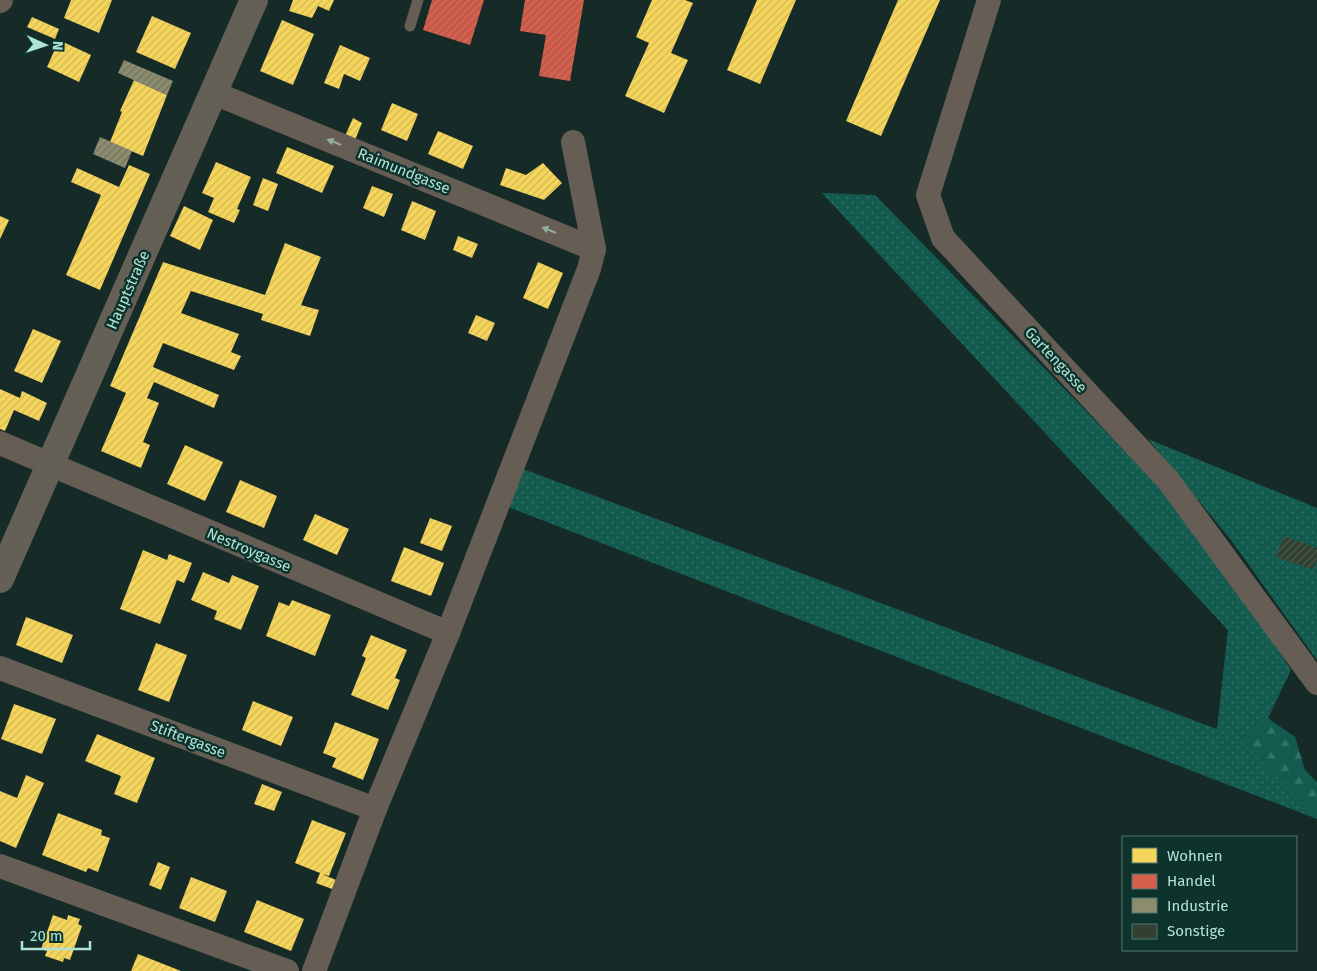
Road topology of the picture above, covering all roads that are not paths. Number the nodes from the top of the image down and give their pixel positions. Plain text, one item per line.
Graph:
1 (254, 0) edge
2 (418, 0) edge
3 (989, 0) edge
4 (410, 26) dead end
5 (214, 93) junction
6 (573, 142) dead end
7 (594, 249) junction
8 (0, 443) edge
9 (50, 466) junction
10 (0, 579) edge
11 (448, 634) junction
12 (0, 668) edge
13 (1317, 683) edge
14 (375, 809) junction
15 (0, 866) edge
16 (288, 971) edge
17 (314, 971) edge

1 - 5 street, Hauptstraße
2 - 4 lane
3 - 13 street, Gartengasse
7 -> 5 street, Raimundgasse
5 - 9 street, Hauptstraße
6 - 7 street
7 - 11 street
8 - 9 street, Nestroygasse
9 - 10 street, Hauptstraße
9 - 11 street, Nestroygasse
11 - 14 street
12 - 14 street, Stiftergasse
14 - 17 street
15 - 16 street

